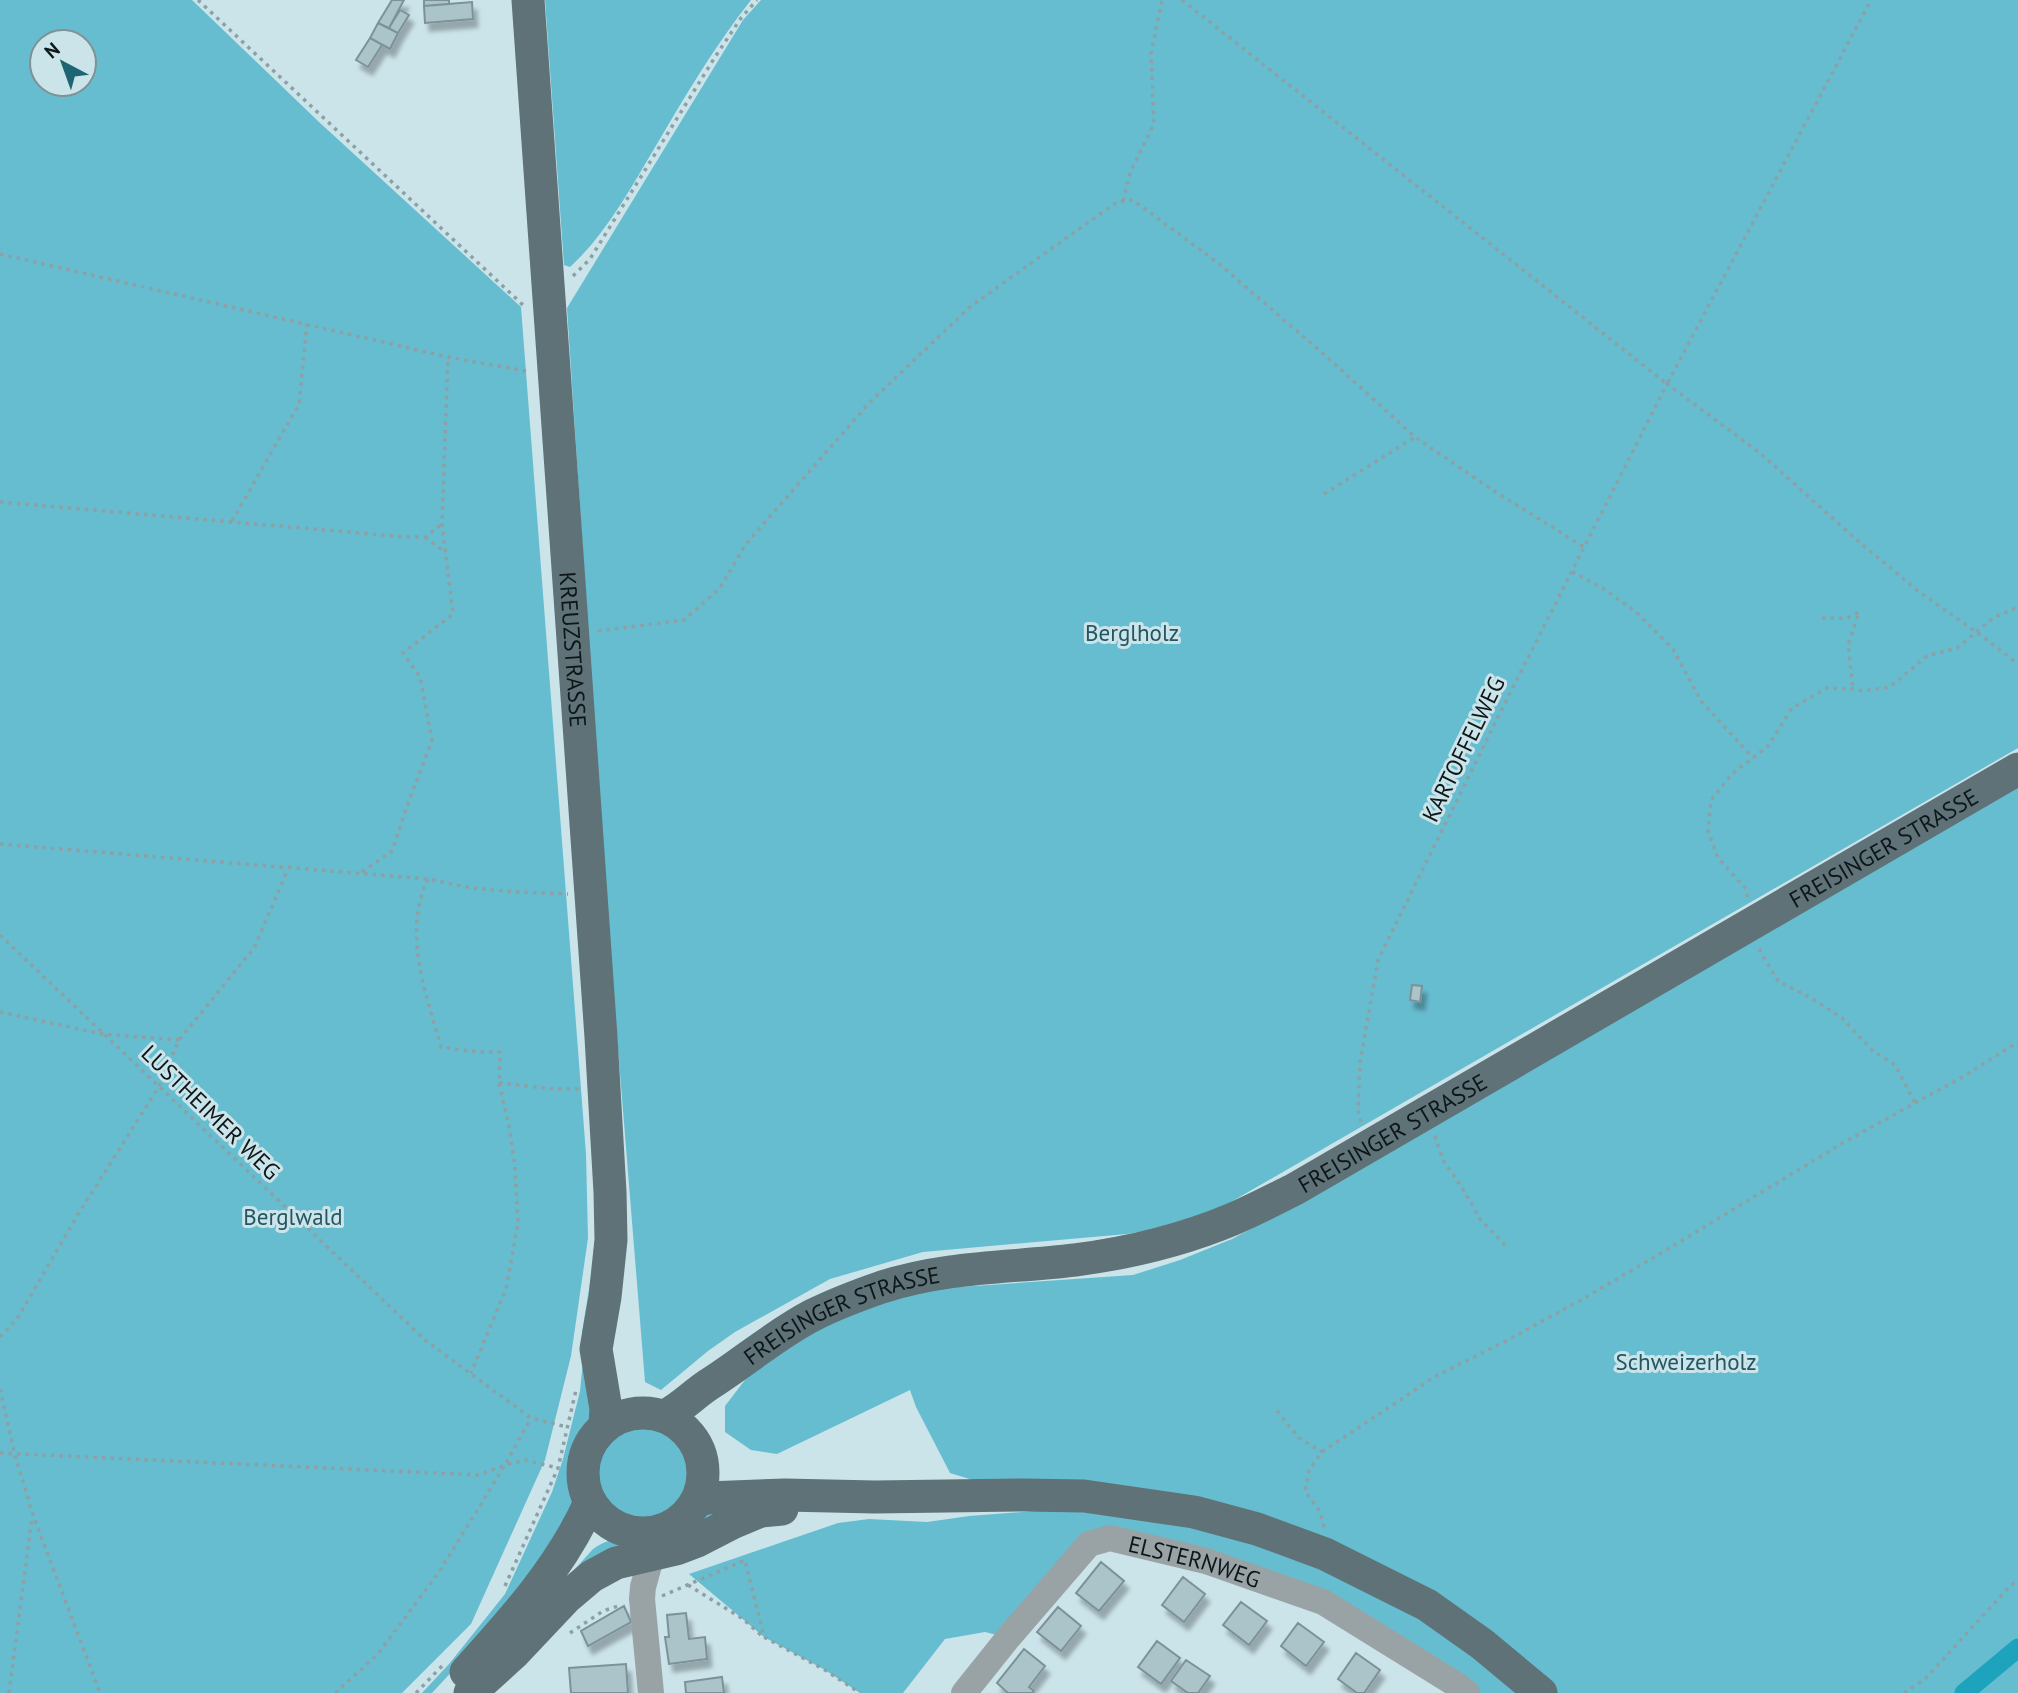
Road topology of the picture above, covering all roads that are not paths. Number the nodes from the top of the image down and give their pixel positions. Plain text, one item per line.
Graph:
1 (528, 0) edge
2 (2018, 769) edge
3 (605, 1297) junction
4 (605, 1425) junction
5 (673, 1429) junction
6 (785, 1495) junction
7 (875, 1497) junction
8 (697, 1501) junction
9 (590, 1502) junction
10 (616, 1527) junction
11 (647, 1577) junction
12 (513, 1600) junction
13 (446, 1678) edge
14 (470, 1693) edge
15 (651, 1693) edge
16 (964, 1693) edge
17 (1468, 1693) edge
18 (1541, 1693) edge

1 - 3 main road, KREUZSTRASSE
2 - 5 main road, FREISINGER STRASSE
3 - 4 main road, KREUZSTRASSE
3 - 5 main road, KREUZSTRASSE
4 - 5 main road
4 - 9 main road
5 - 6 main road
5 - 8 main road
6 - 7 main road
6 - 8 main road
7 - 11 main road
7 - 18 main road
8 - 10 main road
9 - 10 main road
9 - 12 main road
10 - 12 main road
11 - 14 main road
11 - 15 street
12 - 13 main road
16 - 17 street, ELSTERNWEG

